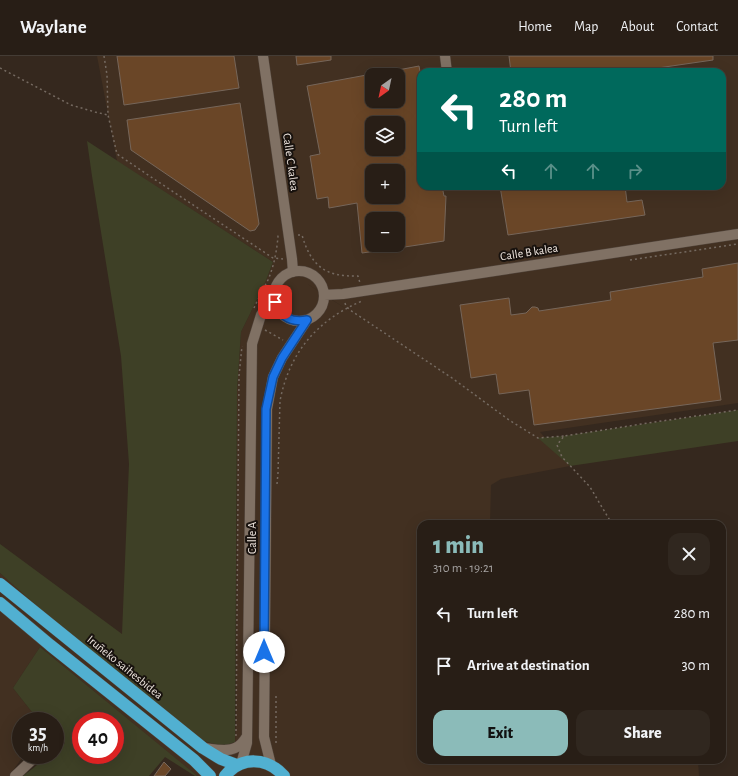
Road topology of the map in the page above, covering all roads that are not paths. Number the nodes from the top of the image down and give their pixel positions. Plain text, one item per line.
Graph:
1 (263, 56) edge
2 (445, 56) edge
3 (446, 68) edge
4 (738, 234) edge
5 (293, 272) junction
6 (324, 295) junction
7 (274, 296) junction
8 (307, 320) junction
9 (0, 584) edge
10 (0, 603) edge
11 (0, 607) edge
12 (26, 624) junction
13 (247, 736) junction
14 (203, 748) junction
15 (194, 760) junction
16 (28, 764) edge
17 (239, 765) junction
18 (271, 765) junction
19 (15, 776) edge
20 (202, 776) edge
21 (210, 776) edge
22 (225, 776) edge
23 (284, 776) edge

1 - 5 street, Calle C kalea
2 - 3 street
4 - 6 street, Calle B kalea
5 - 6 street
5 - 7 street
6 - 8 street
7 - 8 street
7 - 13 street, Calle A
8 - 18 street, Calle A
9 - 14 highway, Iruñeko saihesbidea
10 - 12 highway
11 - 12 street
12 - 15 highway
13 - 14 street
13 - 17 street, Calle A
14 - 17 highway, Iruñeko saihesbidea
15 - 20 highway
15 - 21 highway
16 - 19 street
17 - 18 highway
17 - 22 highway
18 - 23 highway

